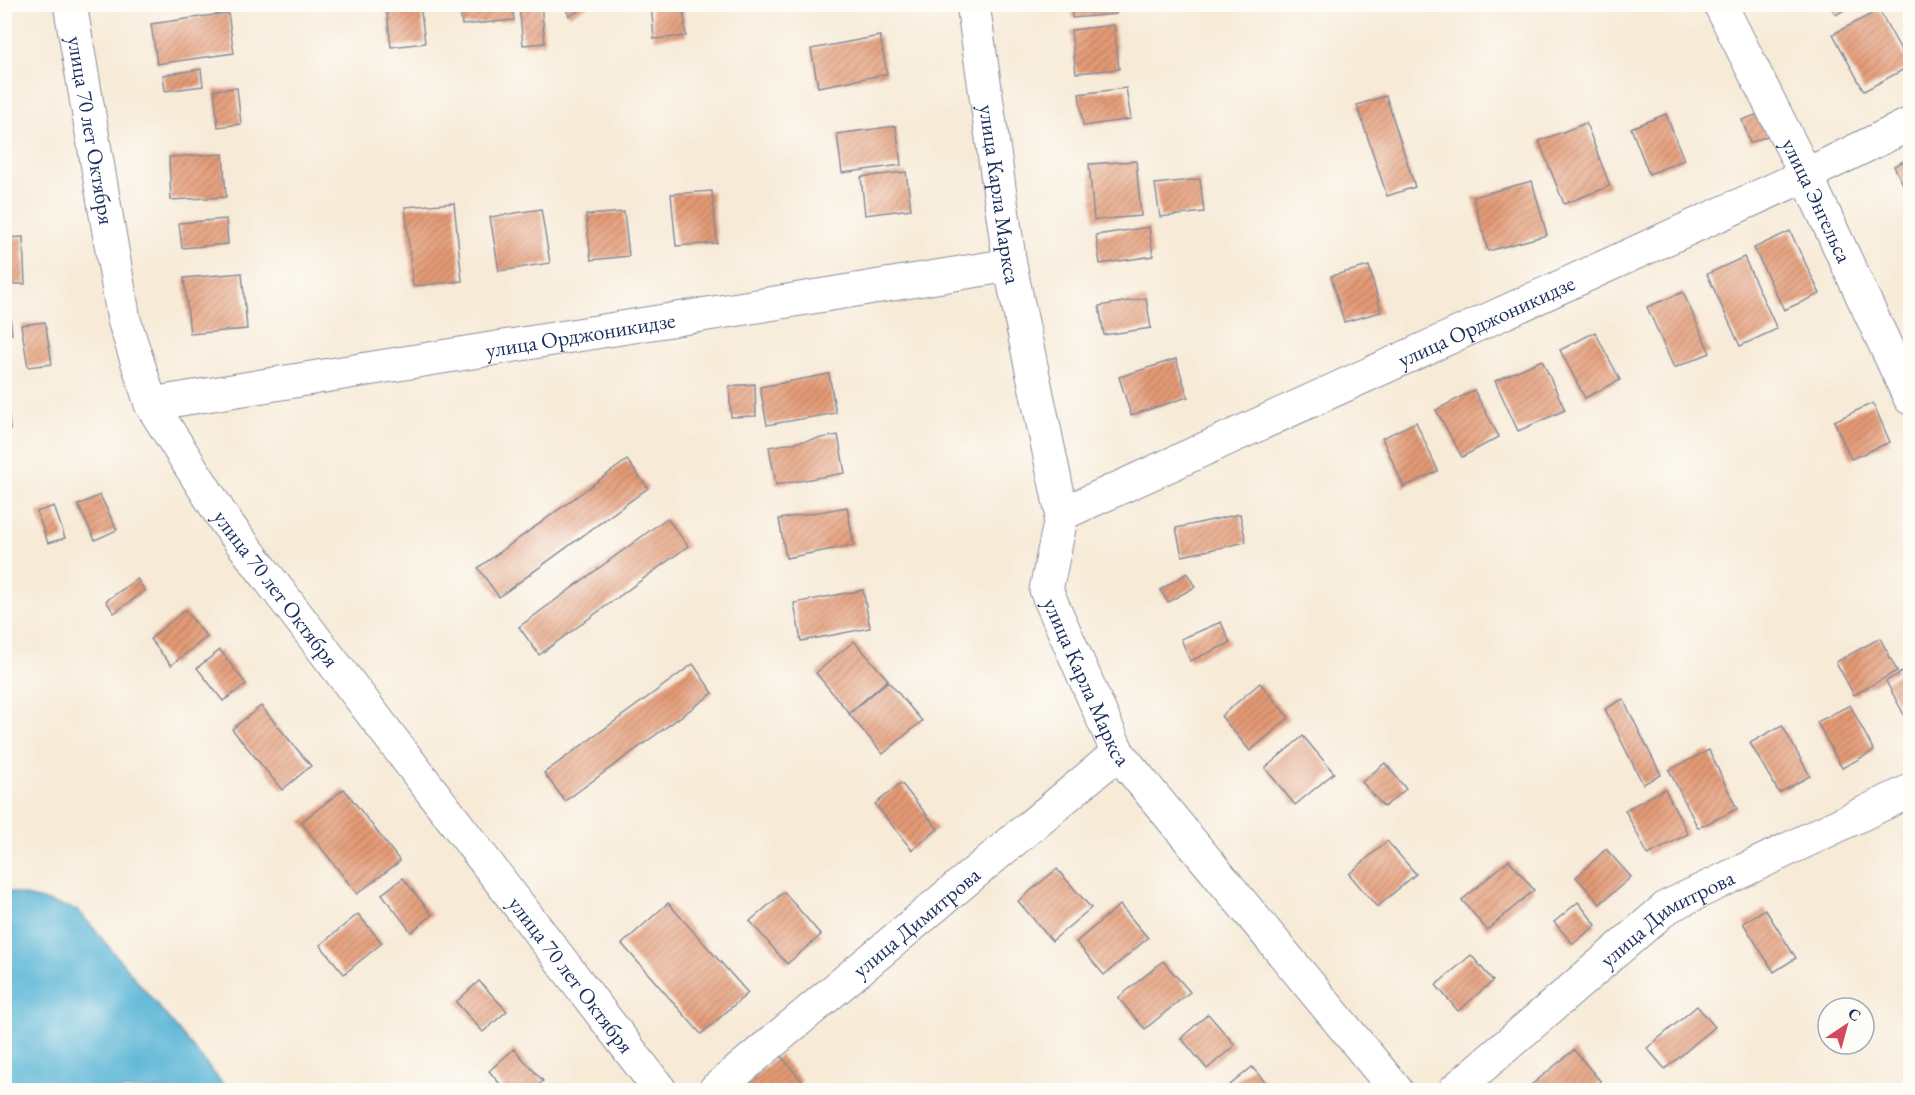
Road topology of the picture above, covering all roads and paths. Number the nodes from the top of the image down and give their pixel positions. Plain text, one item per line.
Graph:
1 (70, 4) edge
2 (973, 4) edge
3 (1720, 4) edge
4 (1911, 124) edge
5 (1806, 175) junction
6 (1010, 265) junction
7 (1911, 398) edge
8 (151, 404) junction
9 (1062, 514) junction
10 (1118, 753) junction
11 (1911, 792) edge
12 (660, 1090) edge
13 (715, 1090) edge
14 (1396, 1090) edge
15 (1455, 1090) edge

1 - 8 street, улица 70 лет Октября
2 - 6 street, улица Карла Маркса
3 - 5 street, улица Энгельса
4 - 5 street, улица Орджоникидзе
5 - 7 street, улица Энгельса
5 - 9 street, улица Орджоникидзе
6 - 8 street, улица Орджоникидзе
6 - 9 street, улица Карла Маркса
8 - 12 street, улица 70 лет Октября
9 - 10 street, улица Карла Маркса
10 - 13 street, улица Димитрова
10 - 14 street, улица Карла Маркса
11 - 15 street, улица Димитрова

